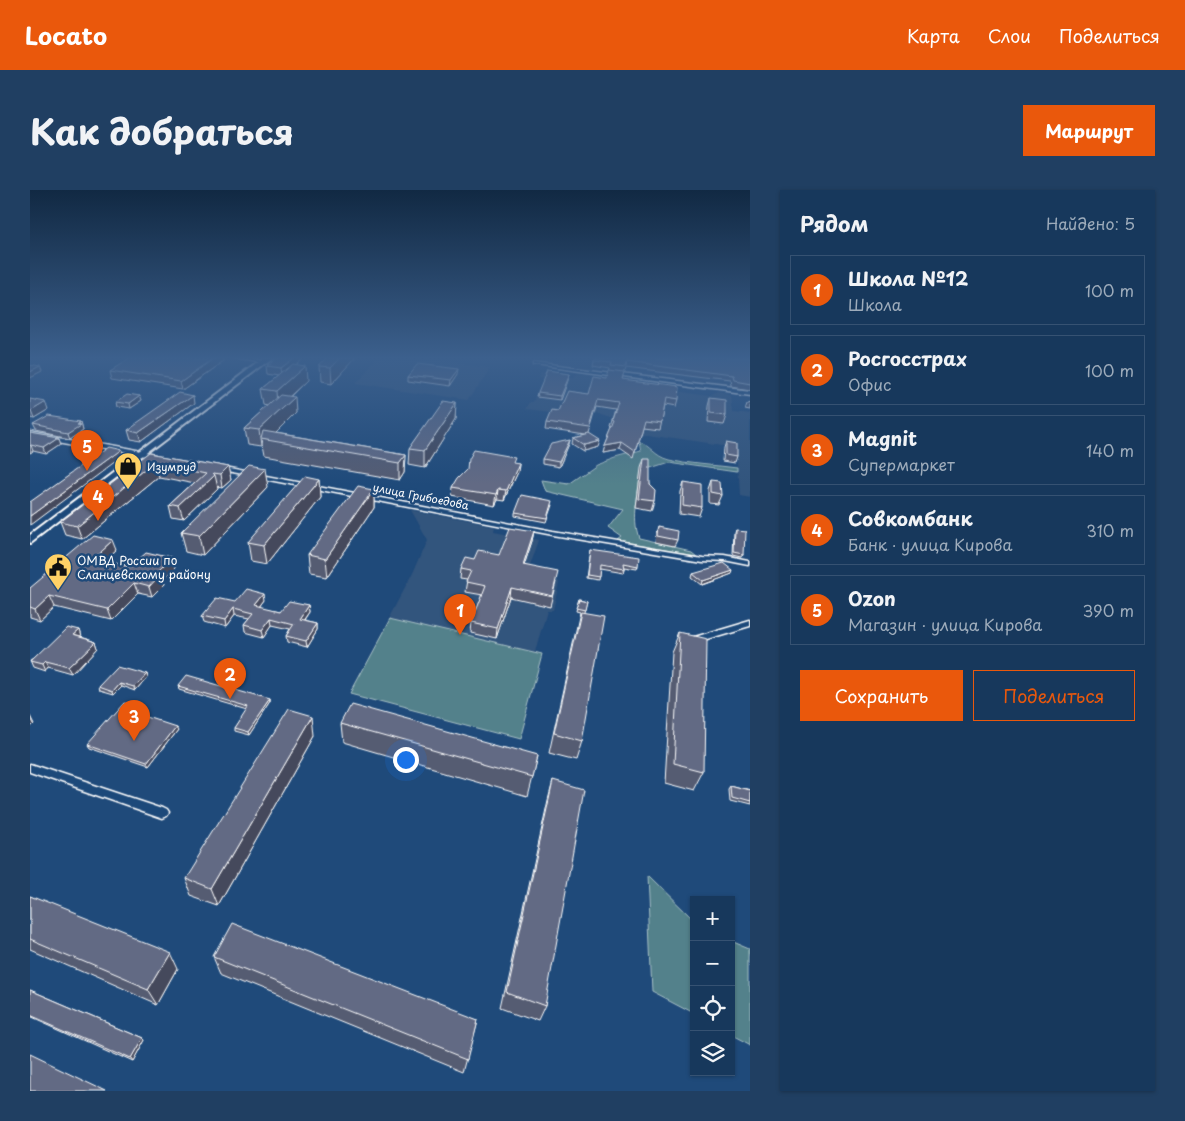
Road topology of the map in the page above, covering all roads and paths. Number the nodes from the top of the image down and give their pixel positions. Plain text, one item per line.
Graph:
1 (213, 400) edge
2 (30, 434) edge
3 (142, 454) junction
4 (165, 459) edge
5 (213, 468) edge
6 (30, 540) edge
7 (750, 564) edge
8 (750, 624) edge
9 (687, 642) edge
10 (30, 768) edge
11 (162, 813) dead end

1 - 3 street
2 - 3 street
3 - 4 street
3 - 6 street
5 - 7 street, улица Грибоедова
8 - 9 street
10 - 11 street

